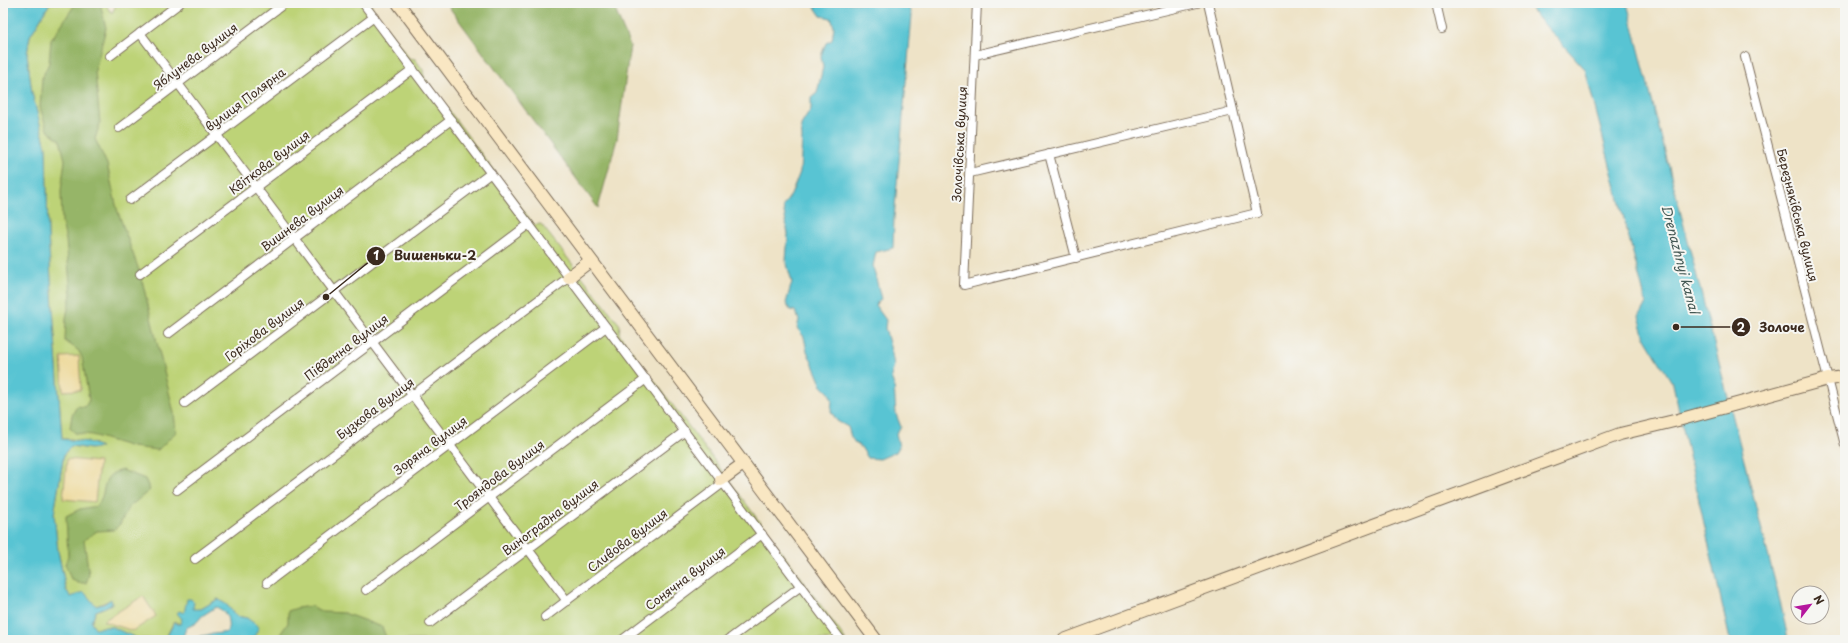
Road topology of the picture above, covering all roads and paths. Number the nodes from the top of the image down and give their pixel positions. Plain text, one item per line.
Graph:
1 (180, 3) edge
2 (285, 3) edge
3 (363, 3) edge
4 (398, 3) edge
5 (977, 3) edge
6 (1197, 3) edge
7 (1208, 3) edge
8 (1436, 3) edge
9 (374, 17) junction
10 (1442, 29) dead end
11 (140, 32) junction
12 (975, 55) junction
13 (110, 56) dead end
14 (1745, 57) dead end
15 (413, 69) junction
16 (178, 83) junction
17 (1233, 111) junction
18 (451, 120) junction
19 (119, 128) dead end
20 (217, 135) junction
21 (1049, 154) junction
22 (491, 173) junction
23 (970, 173) junction
24 (256, 187) junction
25 (130, 200) dead end
26 (529, 224) junction
27 (295, 238) junction
28 (1076, 258) junction
29 (590, 261) junction
30 (140, 274) dead end
31 (569, 277) junction
32 (334, 291) junction
33 (606, 327) junction
34 (168, 334) dead end
35 (373, 342) junction
36 (1845, 377) edge
37 (646, 379) junction
38 (1828, 379) junction
39 (412, 395) junction
40 (185, 403) dead end
41 (684, 431) junction
42 (450, 445) junction
43 (1845, 445) edge
44 (743, 464) junction
45 (722, 481) junction
46 (177, 490) dead end
47 (489, 497) junction
48 (762, 534) junction
49 (528, 549) junction
50 (195, 559) dead end
51 (267, 583) dead end
52 (801, 586) junction
53 (366, 590) dead end
54 (566, 601) junction
55 (545, 617) dead end
56 (430, 623) dead end
57 (839, 639) edge
58 (622, 640) edge
59 (728, 640) edge
60 (876, 640) edge
61 (1064, 640) edge

1 - 11 street
2 - 16 street, Яблунева вулиця
3 - 9 street
4 - 29 street
5 - 12 street, Золочівська вулиця
6 - 12 street
7 - 17 street
8 - 10 street
9 - 15 street
9 - 20 street, вулиця Полярна
11 - 13 street
11 - 16 street
12 - 23 street, Золочівська вулиця
14 - 38 street, Березняківська вулиця
15 - 18 street
15 - 24 street, Квіткова вулиця
16 - 19 street, Яблунева вулиця
16 - 20 street
17 - 21 street
17 - 28 street
18 - 22 street
18 - 27 street, Вишнева вулиця
20 - 24 street
20 - 25 street, вулиця Полярна
21 - 23 street
21 - 28 street
22 - 26 street
22 - 32 street, Горіхова вулиця
23 - 28 street, Золочівська вулиця
24 - 27 street
24 - 30 street, Квіткова вулиця
26 - 31 street
26 - 35 street, Південна вулиця
27 - 32 street
27 - 34 street, Вишнева вулиця
29 - 31 street
29 - 44 street
31 - 33 street
31 - 39 street, Бузкова вулиця
32 - 35 street
32 - 40 street, Горіхова вулиця
33 - 37 street
33 - 42 street, Зоряна вулиця
35 - 39 street
35 - 46 street, Південна вулиця
36 - 38 street
37 - 41 street
37 - 47 street, Трояндова вулиця
38 - 43 street, Березняківська вулиця
38 - 61 street
39 - 42 street
39 - 50 street, Бузкова вулиця
41 - 45 street
41 - 49 street, Виноградна вулиця
42 - 47 street
42 - 51 street, Зоряна вулиця
44 - 45 street
44 - 60 street
45 - 48 street
45 - 54 street, Сливова вулиця
47 - 49 street
47 - 53 street, Трояндова вулиця
48 - 52 street
48 - 58 street, Сонячна вулиця
49 - 54 street
49 - 56 street, Виноградна вулиця
52 - 57 street
52 - 59 street
54 - 55 street, Сливова вулиця

